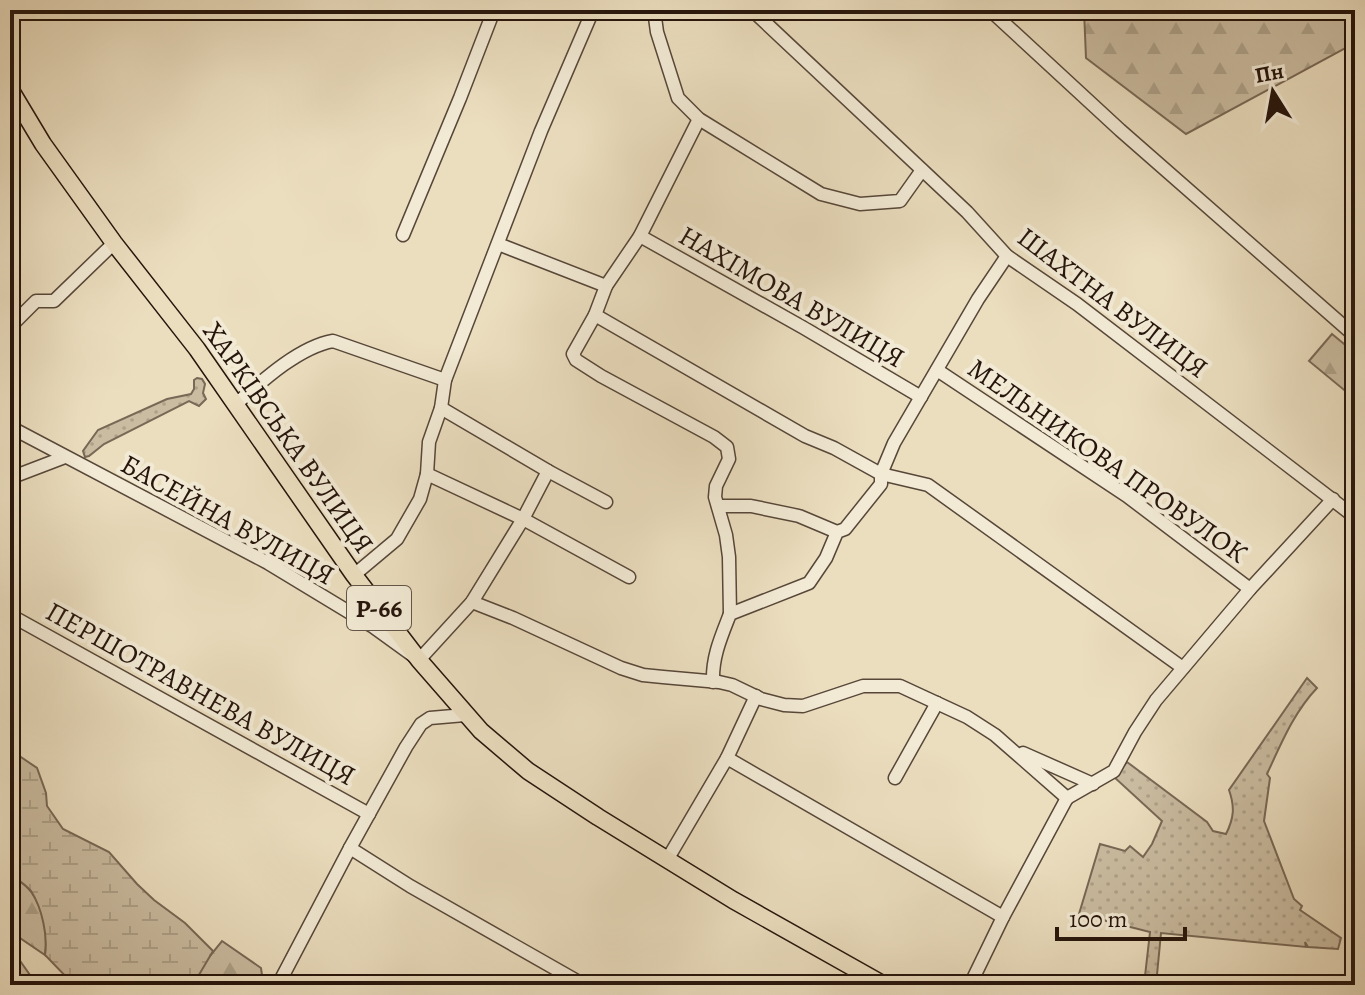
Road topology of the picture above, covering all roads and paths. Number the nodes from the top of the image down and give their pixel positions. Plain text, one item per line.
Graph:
1 (494, 10) edge
2 (593, 10) edge
3 (654, 10) edge
4 (752, 10) edge
5 (990, 10) edge
6 (10, 89) edge
7 (699, 119) junction
8 (922, 170) junction
9 (403, 235) dead end
10 (640, 236) junction
11 (114, 243) junction
12 (498, 244) junction
13 (1007, 256) junction
14 (606, 286) junction
15 (595, 315) junction
16 (10, 327) edge
17 (1355, 336) edge
18 (937, 370) junction
19 (445, 380) junction
20 (921, 397) junction
21 (236, 404) junction
22 (441, 408) junction
23 (10, 427) edge
24 (65, 457) junction
25 (548, 471) junction
26 (427, 474) junction
27 (881, 474) junction
28 (10, 478) edge
29 (1333, 499) junction
30 (606, 502) dead end
31 (718, 506) junction
32 (1355, 517) edge
33 (523, 519) junction
34 (841, 531) junction
35 (354, 575) junction
36 (629, 577) dead end
37 (1250, 589) junction
38 (472, 602) junction
39 (730, 614) junction
40 (10, 615) edge
41 (419, 660) junction
42 (1183, 668) junction
43 (713, 682) junction
44 (756, 696) junction
45 (937, 703) junction
46 (465, 715) junction
47 (1012, 749) junction
48 (727, 758) junction
49 (895, 778) dead end
50 (1093, 784) junction
51 (1067, 798) junction
52 (369, 814) junction
53 (350, 848) junction
54 (667, 860) junction
55 (1003, 917) junction
56 (278, 985) edge
57 (584, 985) edge
58 (884, 985) edge
59 (970, 985) edge

1 - 9 street
2 - 12 street
3 - 7 street
4 - 8 street, ШАХТНА ВУЛИЦЯ
5 - 17 street
6 - 11 main road, ХАРКІВСЬКА ВУЛИЦЯ / Р-66
7 - 8 street
7 - 10 street, НАХІМОВА ВУЛИЦЯ
8 - 13 street, ШАХТНА ВУЛИЦЯ
10 - 14 street, НАХІМОВА ВУЛИЦЯ
10 - 20 street, НАХІМОВА ВУЛИЦЯ
11 - 16 street
11 - 21 main road, ХАРКІВСЬКА ВУЛИЦЯ / Р-66
12 - 14 street
12 - 19 street
13 - 18 street
13 - 29 street, ШАХТНА ВУЛИЦЯ
14 - 15 street, НАХІМОВА ВУЛИЦЯ
15 - 27 street
15 - 31 street, НАХІМОВА ВУЛИЦЯ
18 - 20 street
18 - 37 street, МЕЛЬНИКОВА ПРОВУЛОК
19 - 21 street
19 - 22 street
20 - 27 street
21 - 35 main road, ХАРКІВСЬКА ВУЛИЦЯ / Р-66
22 - 25 street
22 - 26 street
23 - 24 street, БАСЕЙНА ВУЛИЦЯ
24 - 28 street
24 - 41 street, БАСЕЙНА ВУЛИЦЯ
25 - 30 street
25 - 33 street
26 - 33 street
26 - 35 street
27 - 34 street
27 - 42 street
29 - 32 street, ШАХТНА ВУЛИЦЯ
29 - 37 street
31 - 34 street
31 - 39 street
33 - 36 street
33 - 38 street
34 - 39 street
35 - 41 main road, ХАРКІВСЬКА ВУЛИЦЯ / Р-66
37 - 42 street
38 - 41 street
38 - 43 street
39 - 43 street
40 - 52 street, ПЕРШОТРАВНЕВА ВУЛИЦЯ
41 - 46 main road, ХАРКІВСЬКА ВУЛИЦЯ / Р-66
42 - 50 street
43 - 44 street
44 - 45 street
44 - 48 street
45 - 47 street
45 - 49 street
46 - 52 street
46 - 54 main road, ХАРКІВСЬКА ВУЛИЦЯ / Р-66
47 - 50 street
47 - 51 street
48 - 54 street
48 - 55 street
50 - 51 street
51 - 55 street
52 - 53 street
53 - 56 street
53 - 57 street
54 - 58 main road, ХАРКІВСЬКА ВУЛИЦЯ / Р-66
55 - 59 street

